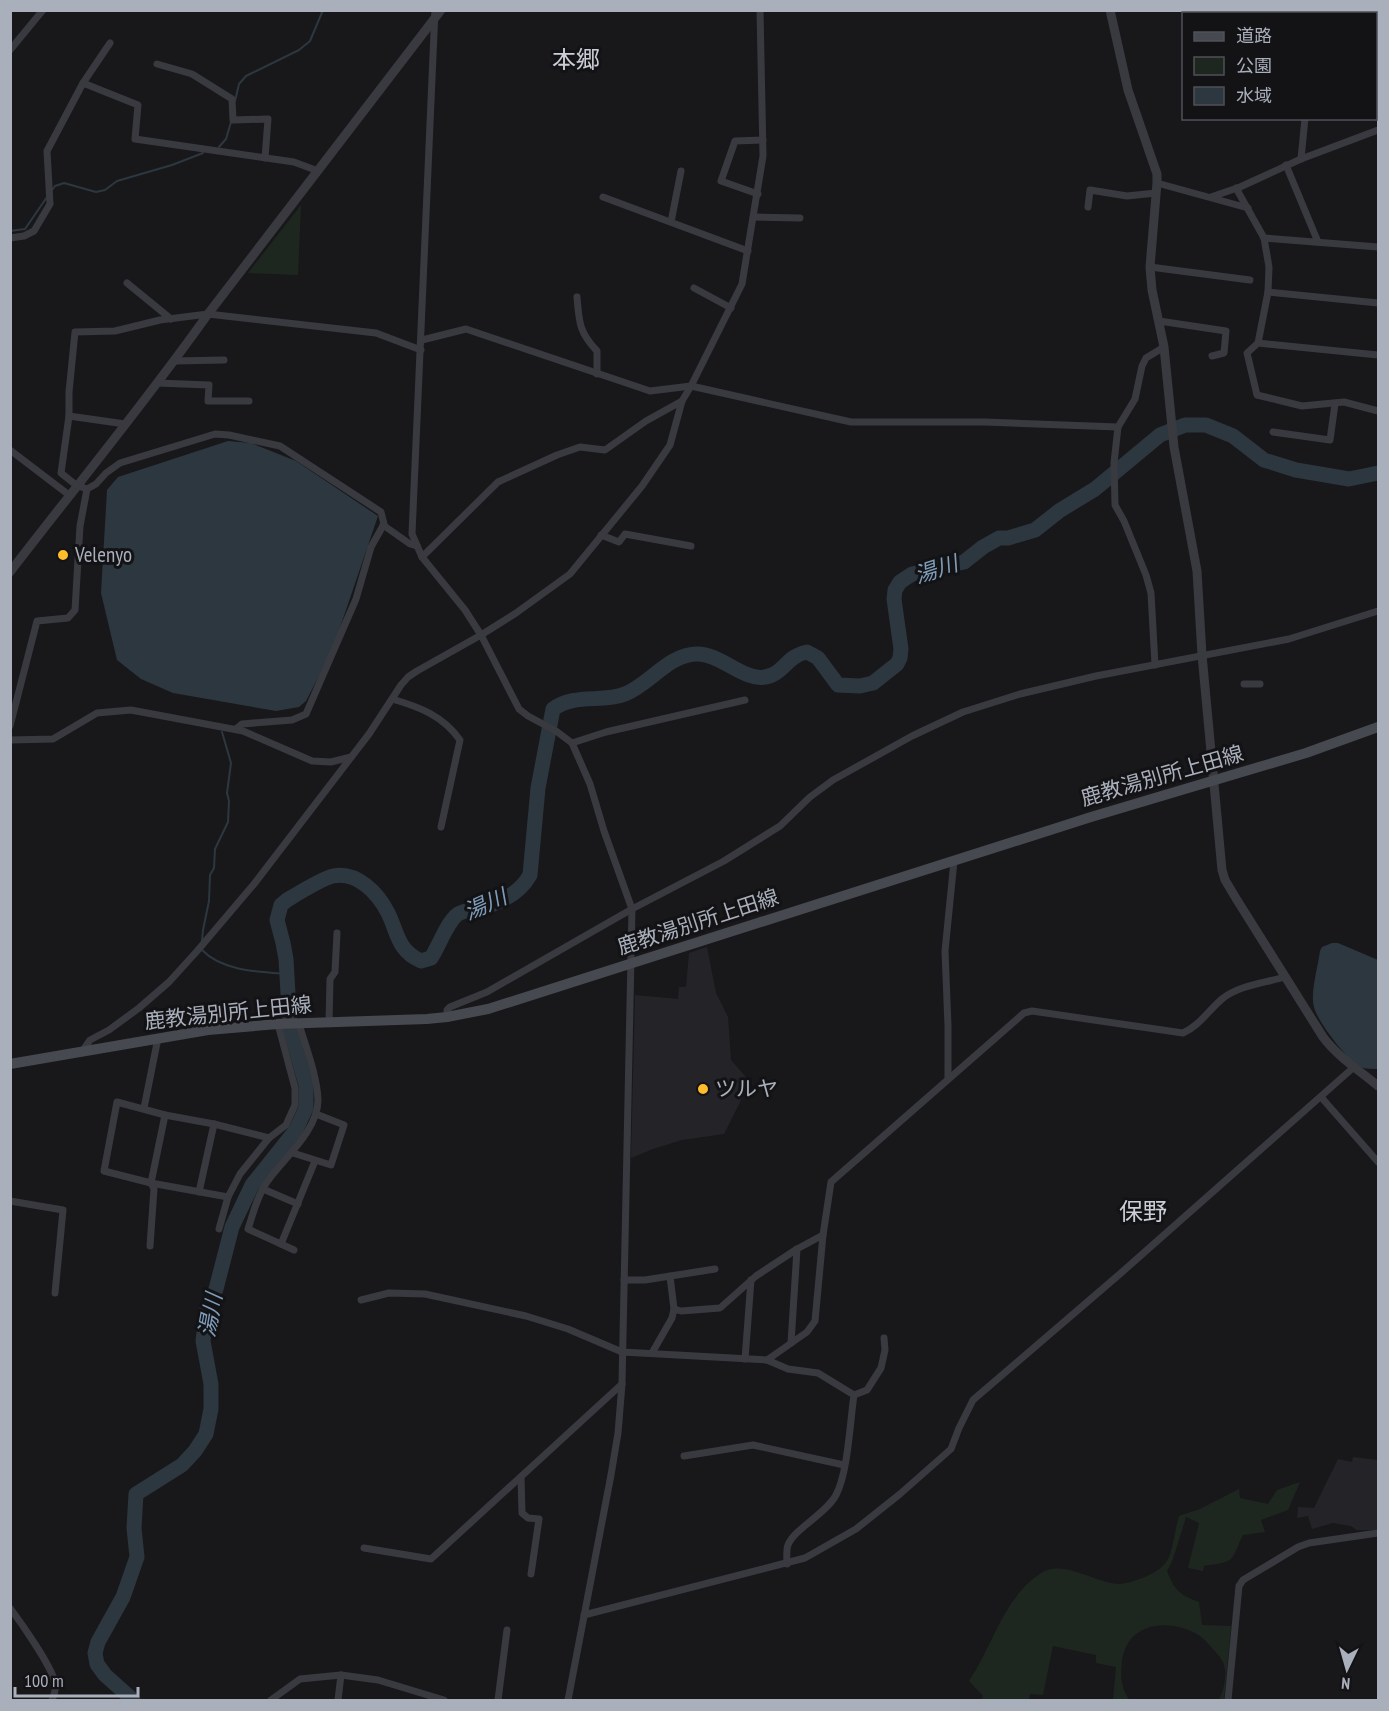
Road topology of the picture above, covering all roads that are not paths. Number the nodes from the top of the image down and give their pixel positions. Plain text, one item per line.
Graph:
1 (43, 10) edge
2 (441, 10) edge
3 (760, 10) edge
4 (1110, 10) edge
5 (435, 15) edge
6 (110, 43) dead end
7 (10, 50) edge
8 (157, 64) dead end
9 (83, 82) junction
10 (1305, 120) edge
11 (1378, 130) edge
12 (764, 140) junction
13 (265, 158) junction
14 (1301, 159) junction
15 (1286, 165) junction
16 (318, 171) junction
17 (681, 171) dead end
18 (1157, 188) junction
19 (1236, 188) junction
20 (758, 194) junction
21 (603, 197) dead end
22 (1211, 197) junction
23 (1088, 207) dead end
24 (1248, 208) junction
25 (754, 217) junction
26 (800, 218) dead end
27 (671, 222) junction
28 (10, 238) edge
29 (1264, 238) junction
30 (1318, 242) junction
31 (1378, 247) edge
32 (748, 251) junction
33 (1150, 267) junction
34 (1250, 280) dead end
35 (127, 283) dead end
36 (694, 288) dead end
37 (1268, 292) junction
38 (577, 297) dead end
39 (1378, 303) edge
40 (731, 308) junction
41 (208, 314) junction
42 (171, 319) junction
43 (1159, 321) junction
44 (422, 340) junction
45 (1258, 343) junction
46 (1164, 347) junction
47 (421, 350) junction
48 (1378, 355) edge
49 (1212, 356) dead end
50 (224, 360) dead end
51 (175, 361) junction
52 (597, 374) junction
53 (157, 383) junction
54 (691, 386) junction
55 (249, 401) dead end
56 (682, 401) junction
57 (1335, 404) junction
58 (1378, 411) edge
59 (69, 416) junction
60 (125, 423) junction
61 (1118, 427) junction
62 (1273, 432) dead end
63 (10, 450) edge
64 (76, 485) junction
65 (87, 489) junction
66 (69, 495) junction
67 (383, 525) junction
68 (601, 535) junction
69 (417, 546) junction
70 (691, 546) dead end
71 (422, 557) junction
72 (10, 572) edge
73 (1378, 611) edge
74 (481, 635) junction
75 (1202, 655) junction
76 (1155, 666) junction
77 (1244, 684) dead end
78 (1260, 684) dead end
79 (392, 699) junction
80 (745, 700) dead end
81 (10, 726) edge
82 (1378, 727) edge
83 (236, 729) junction
84 (10, 740) edge
85 (572, 743) junction
86 (351, 756) junction
87 (1213, 780) junction
88 (441, 827) dead end
89 (954, 861) junction
90 (632, 909) junction
91 (337, 933) dead end
92 (630, 964) junction
93 (1285, 977) junction
94 (447, 1017) junction
95 (329, 1023) junction
96 (280, 1024) junction
97 (297, 1024) junction
98 (158, 1038) junction
99 (82, 1052) junction
100 (10, 1064) edge
101 (1354, 1067) junction
102 (948, 1079) junction
103 (1378, 1085) edge
104 (1321, 1097) junction
105 (144, 1108) junction
106 (165, 1114) junction
107 (316, 1114) junction
108 (214, 1124) junction
109 (269, 1138) junction
110 (293, 1153) junction
111 (315, 1161) junction
112 (1378, 1162) edge
113 (151, 1182) junction
114 (263, 1189) junction
115 (199, 1192) junction
116 (228, 1197) junction
117 (10, 1202) edge
118 (298, 1204) junction
119 (219, 1229) dead end
120 (823, 1235) junction
121 (281, 1244) junction
122 (150, 1246) dead end
123 (797, 1249) junction
124 (294, 1250) dead end
125 (715, 1269) dead end
126 (670, 1276) junction
127 (624, 1280) junction
128 (751, 1280) junction
129 (55, 1293) dead end
130 (362, 1300) dead end
131 (674, 1310) junction
132 (884, 1338) dead end
133 (791, 1343) junction
134 (622, 1352) junction
135 (652, 1353) junction
136 (745, 1359) junction
137 (767, 1360) junction
138 (622, 1384) junction
139 (854, 1395) junction
140 (684, 1456) dead end
141 (844, 1465) junction
142 (521, 1477) junction
143 (1378, 1533) edge
144 (364, 1548) dead end
145 (787, 1564) junction
146 (531, 1574) dead end
147 (10, 1608) edge
148 (584, 1615) junction
149 (507, 1630) dead end
150 (341, 1675) junction
151 (52, 1701) edge
152 (271, 1701) edge
153 (338, 1701) edge
154 (444, 1701) edge
155 (498, 1701) edge
156 (568, 1701) edge
157 (1228, 1701) edge

1 - 7 street
2 - 5 street
3 - 12 street
4 - 18 street
5 - 16 street
5 - 44 street
6 - 9 street
8 - 13 street
9 - 13 street
9 - 28 street
10 - 14 street
11 - 14 street
12 - 20 street
12 - 20 street
13 - 16 street
14 - 15 street
15 - 19 street
15 - 30 street
16 - 41 street
17 - 27 street
18 - 22 street
18 - 23 street
18 - 33 street
19 - 22 street
19 - 24 street
20 - 25 street
21 - 27 street
22 - 24 street
24 - 29 street
25 - 26 street
25 - 32 street
27 - 32 street
29 - 30 street
29 - 37 street
30 - 31 street
32 - 40 street
33 - 34 street
33 - 43 street
35 - 42 street
36 - 40 street
37 - 39 street
37 - 45 street
38 - 52 street
40 - 54 street
41 - 42 street
41 - 47 street
41 - 51 street
42 - 59 street
43 - 46 street
43 - 49 street
44 - 47 street
44 - 52 street
45 - 48 street
45 - 57 street
46 - 61 street
46 - 75 street
47 - 69 street
50 - 51 street
51 - 53 street
52 - 54 street
53 - 55 street
53 - 60 street
54 - 56 street
54 - 61 street
56 - 68 street
56 - 71 street
57 - 58 street
57 - 62 street
59 - 60 street
59 - 64 street
60 - 64 street
61 - 76 street
63 - 66 street
64 - 65 street
64 - 66 street
65 - 67 street
65 - 81 street
66 - 72 street
67 - 69 street
67 - 83 street
68 - 70 street
68 - 74 street
69 - 71 street
71 - 74 street
73 - 75 street
74 - 79 street
74 - 85 street
75 - 76 street
75 - 87 street
76 - 90 street
77 - 78 street
79 - 86 street
79 - 88 street
80 - 85 street
82 - 87 main road, 鹿教湯別所上田線
83 - 84 street
83 - 86 street
85 - 90 street
86 - 99 street
87 - 89 main road, 鹿教湯別所上田線
87 - 93 street
89 - 92 main road, 鹿教湯別所上田線
89 - 102 street
90 - 92 street
90 - 94 street
91 - 95 street
92 - 94 main road, 鹿教湯別所上田線
92 - 127 street
93 - 101 street
93 - 102 street
94 - 95 main road, 鹿教湯別所上田線
95 - 97 main road, 鹿教湯別所上田線
96 - 97 main road, 鹿教湯別所上田線
96 - 98 main road, 鹿教湯別所上田線
96 - 109 street
97 - 107 street
98 - 99 main road, 鹿教湯別所上田線
98 - 105 street
99 - 100 main road, 鹿教湯別所上田線
101 - 103 street
101 - 104 street
102 - 120 street
104 - 112 street
104 - 145 street
105 - 106 street
105 - 113 street
106 - 108 street
106 - 113 street
107 - 110 street
107 - 111 street
108 - 109 street
108 - 115 street
109 - 116 street
110 - 111 street
110 - 114 street
111 - 118 street
113 - 115 street
113 - 122 street
114 - 118 street
114 - 121 street
115 - 116 street
116 - 119 street
117 - 129 street
118 - 121 street
120 - 123 street
120 - 133 street
121 - 124 street
123 - 128 street
123 - 133 street
125 - 126 street
126 - 127 street
126 - 131 street
127 - 134 street
128 - 131 street
128 - 136 street
130 - 134 street
131 - 135 street
132 - 139 street
133 - 137 street
134 - 135 street
134 - 138 street
135 - 136 street
136 - 137 street
137 - 139 street
138 - 142 street
138 - 148 street
139 - 141 street
140 - 141 street
141 - 145 street
142 - 144 street
142 - 146 street
143 - 157 street
145 - 148 street
147 - 151 street
148 - 156 street
149 - 155 street
150 - 152 street
150 - 153 street
150 - 154 street

